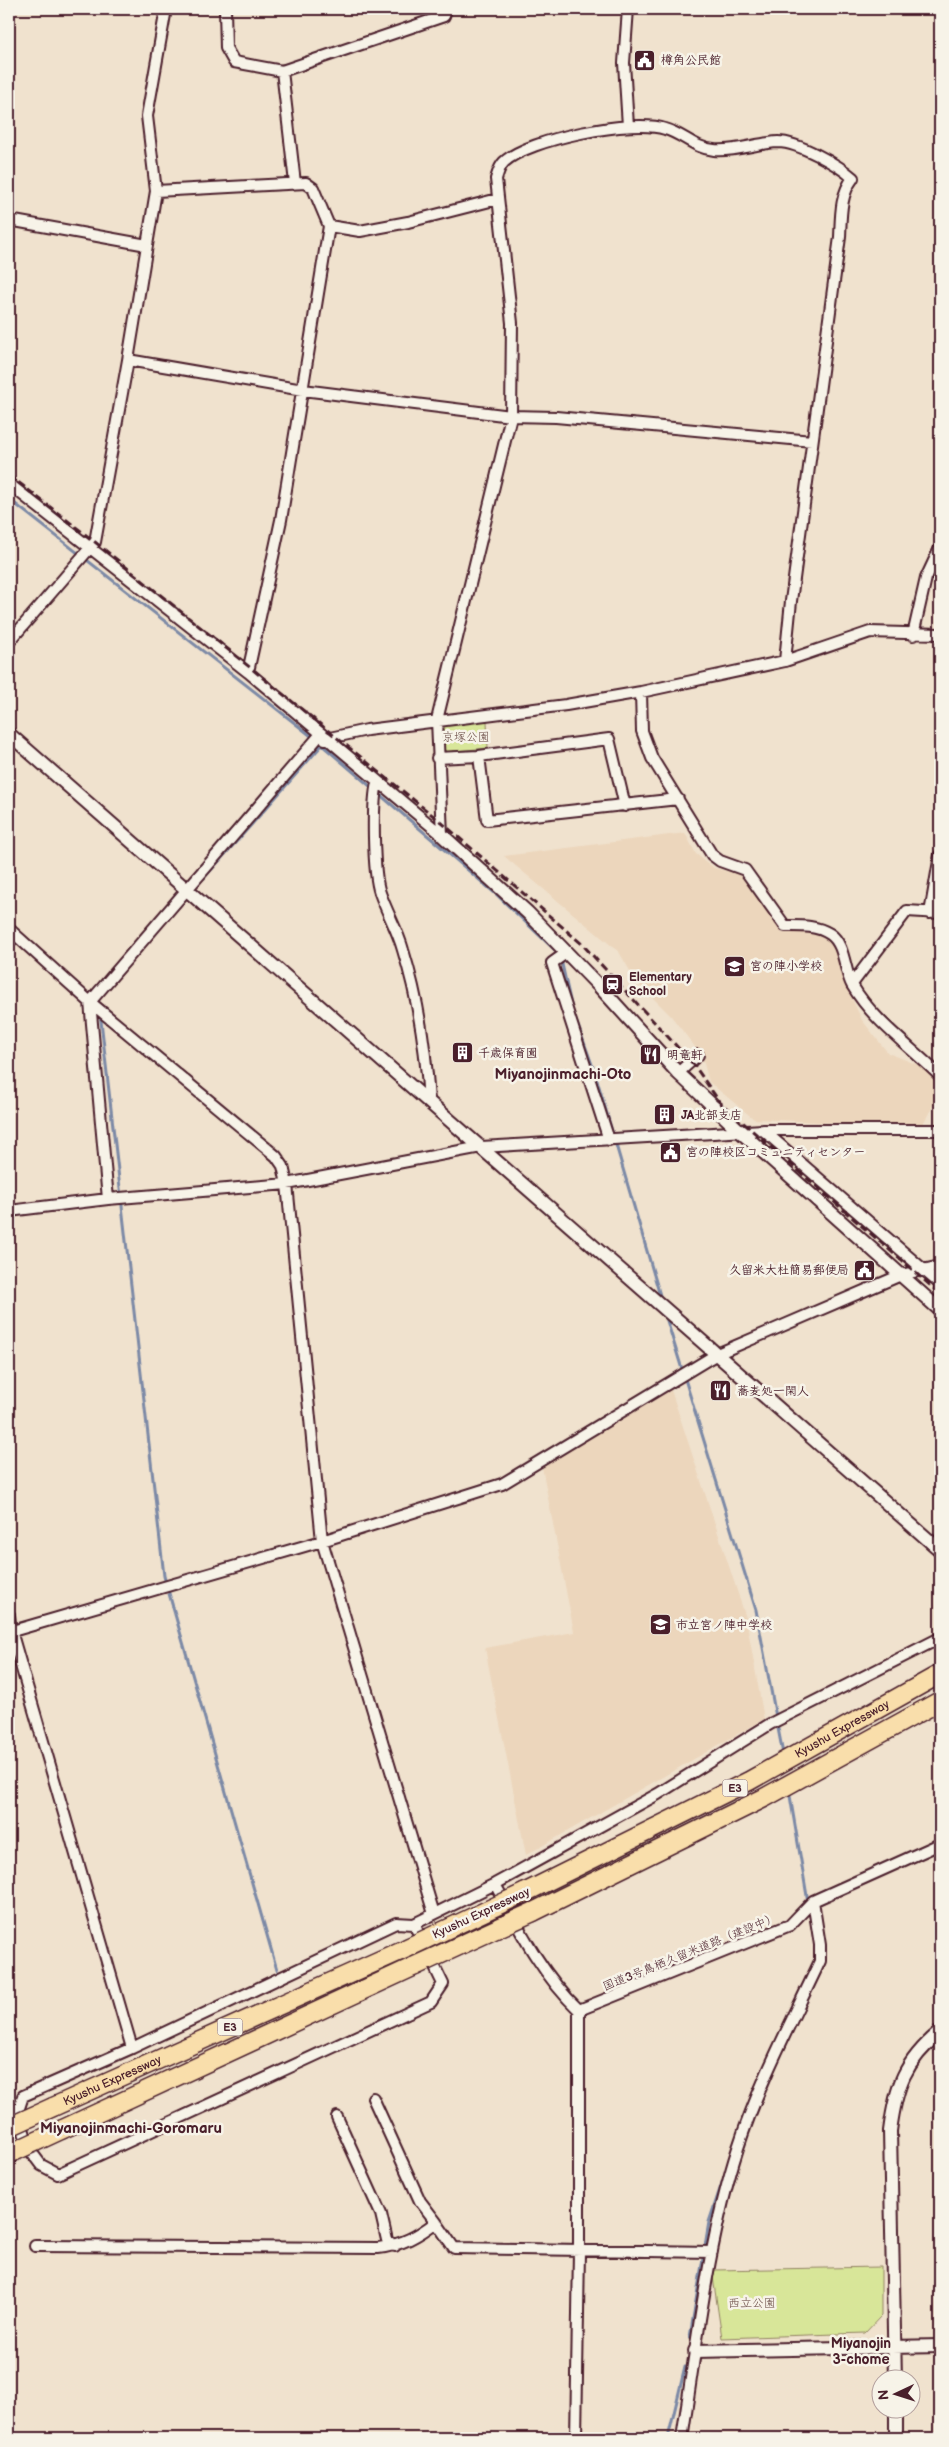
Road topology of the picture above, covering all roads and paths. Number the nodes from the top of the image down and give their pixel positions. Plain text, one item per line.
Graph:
1 (166, 9) edge
2 (224, 9) edge
3 (446, 9) edge
4 (628, 9) edge
5 (282, 71) junction
6 (628, 126) junction
7 (295, 183) junction
8 (156, 191) junction
9 (498, 199) junction
10 (9, 220) edge
11 (329, 226) junction
12 (147, 244) junction
13 (128, 360) junction
14 (303, 390) junction
15 (511, 416) junction
16 (812, 441) junction
17 (9, 484) edge
18 (91, 548) junction
19 (940, 548) edge
20 (940, 634) edge
21 (913, 635) junction
22 (9, 642) edge
23 (785, 661) junction
24 (248, 672) junction
25 (641, 692) junction
26 (437, 720) junction
27 (9, 734) edge
28 (323, 737) junction
29 (479, 756) junction
30 (437, 758) junction
31 (377, 783) junction
32 (678, 799) junction
33 (625, 806) junction
34 (442, 835) junction
35 (940, 855) edge
36 (186, 889) junction
37 (935, 913) edge
38 (9, 929) edge
39 (566, 953) junction
40 (852, 984) junction
41 (90, 1002) junction
42 (698, 1055) dead end
43 (678, 1073) junction
44 (940, 1076) edge
45 (429, 1101) junction
46 (763, 1130) junction
47 (940, 1130) edge
48 (742, 1133) junction
49 (609, 1140) junction
50 (481, 1147) junction
51 (287, 1184) junction
52 (108, 1199) junction
53 (9, 1210) edge
54 (940, 1266) edge
55 (925, 1269) junction
56 (901, 1275) junction
57 (940, 1284) edge
58 (940, 1310) edge
59 (717, 1354) junction
60 (322, 1541) junction
61 (940, 1550) edge
62 (9, 1615) edge
63 (10, 1631) edge
64 (940, 1638) edge
65 (940, 1674) edge
66 (940, 1701) edge
67 (940, 1844) edge
68 (495, 1884) junction
69 (813, 1901) junction
70 (434, 1914) junction
71 (414, 1924) junction
72 (579, 2010) junction
73 (940, 2032) edge
74 (132, 2048) junction
75 (373, 2098) dead end
76 (13, 2113) edge
77 (337, 2117) dead end
78 (9, 2127) edge
79 (9, 2154) edge
80 (436, 2222) junction
81 (36, 2246) dead end
82 (395, 2246) junction
83 (579, 2251) junction
84 (712, 2252) junction
85 (894, 2346) junction
86 (940, 2346) edge
87 (695, 2351) junction
88 (895, 2370) edge
89 (896, 2420) edge
90 (576, 2438) edge
91 (682, 2438) edge
92 (896, 2438) edge

1 - 8 street
2 - 5 street
3 - 5 street
4 - 6 street
5 - 7 street
6 - 9 street
6 - 16 street
7 - 8 street
7 - 11 street
8 - 12 street
9 - 11 street
9 - 15 street
10 - 12 street
11 - 14 street
12 - 13 street
13 - 14 street
13 - 18 street
14 - 15 street
14 - 24 street
15 - 16 street
15 - 26 street
16 - 23 street
17 - 18 street
18 - 22 street
18 - 24 street
19 - 21 street
20 - 21 street
21 - 23 street
23 - 25 street
24 - 28 street
25 - 26 street
25 - 32 street
26 - 28 street
26 - 30 street
27 - 36 street
28 - 31 street
28 - 36 street
29 - 30 street
29 - 33 street
29 - 33 street
30 - 34 street
31 - 34 street
31 - 45 street
32 - 33 street
32 - 40 street
34 - 39 street
35 - 37 street
36 - 41 street
36 - 45 street
37 - 40 street
38 - 41 street
39 - 43 street
39 - 49 street
40 - 44 street
41 - 51 street
41 - 52 street
42 - 43 street
43 - 48 street
45 - 50 street
46 - 47 street
46 - 48 street
46 - 55 street
48 - 49 street
48 - 56 street
49 - 50 street
50 - 51 street
50 - 59 street
51 - 52 street
51 - 60 street
52 - 53 street
54 - 55 street
55 - 56 street
55 - 57 street
56 - 58 street
56 - 59 street
59 - 60 street
59 - 61 street
60 - 63 street
60 - 70 street
62 - 63 street
63 - 74 street
64 - 68 street
65 - 78 highway, Kyushu Expressway / E3, bridge
66 - 79 highway, Kyushu Expressway / E3, bridge
67 - 69 street, 国道3号鳥栖久留米道路（建設中）
68 - 70 street
68 - 72 street
69 - 72 street, 国道3号鳥栖久留米道路（建設中）
69 - 84 street
70 - 71 street
71 - 74 street
71 - 76 street
72 - 83 street
73 - 85 street
74 - 76 street
75 - 80 street
77 - 82 street
80 - 82 street
80 - 83 street
81 - 82 street
83 - 84 street
83 - 90 street
84 - 87 street
85 - 86 street
85 - 87 street
85 - 88 street
87 - 91 street
89 - 92 street

